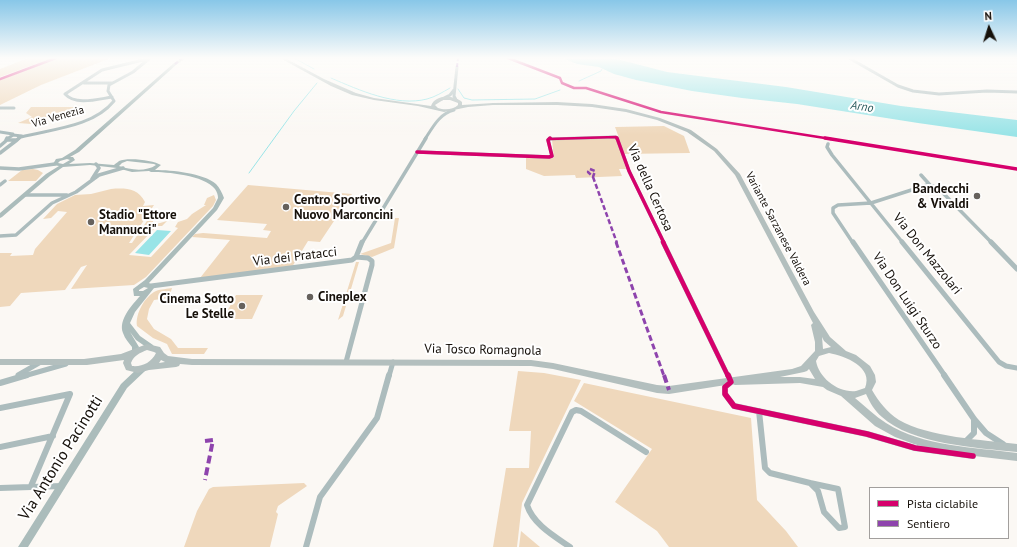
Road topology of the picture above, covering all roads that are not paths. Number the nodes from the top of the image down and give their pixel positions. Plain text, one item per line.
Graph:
1 (112, 83) edge
2 (83, 84) edge
3 (153, 84) edge
4 (329, 84) edge
5 (455, 84) edge
6 (894, 84) edge
7 (454, 90) junction
8 (1017, 92) edge
9 (112, 97) junction
10 (442, 99) junction
11 (457, 100) junction
12 (434, 102) junction
13 (405, 103) junction
14 (495, 104) junction
15 (0, 108) edge
16 (14, 108) dead end
17 (435, 108) junction
18 (455, 109) junction
19 (438, 119) junction
20 (0, 133) edge
21 (19, 135) junction
22 (6, 139) junction
23 (17, 140) junction
24 (828, 144) dead end
25 (0, 146) edge
26 (77, 150) junction
27 (416, 152) junction
28 (0, 153) edge
29 (62, 159) junction
30 (73, 159) junction
31 (122, 161) junction
32 (90, 164) junction
33 (97, 164) junction
34 (55, 165) junction
35 (159, 165) junction
36 (33, 166) junction
37 (62, 166) junction
38 (117, 167) junction
39 (0, 168) edge
40 (123, 168) junction
41 (152, 171) junction
42 (168, 171) junction
43 (48, 175) junction
44 (921, 175) dead end
45 (5, 181) dead end
46 (90, 181) junction
47 (0, 185) edge
48 (930, 185) junction
49 (25, 195) junction
50 (69, 195) junction
51 (871, 203) junction
52 (10, 208) junction
53 (0, 213) edge
54 (0, 216) edge
55 (0, 236) edge
56 (356, 257) junction
57 (1017, 269) edge
58 (157, 271) junction
59 (140, 286) junction
60 (150, 288) junction
61 (136, 294) junction
62 (136, 305) junction
63 (811, 313) junction
64 (127, 324) junction
65 (151, 347) junction
66 (135, 352) junction
67 (819, 352) junction
68 (842, 352) junction
69 (160, 355) junction
70 (811, 360) junction
71 (0, 362) edge
72 (18, 362) junction
73 (43, 362) junction
74 (73, 362) junction
75 (84, 362) junction
76 (192, 362) junction
77 (346, 362) junction
78 (393, 362) junction
79 (128, 366) junction
80 (1017, 368) edge
81 (143, 369) junction
82 (29, 374) junction
83 (18, 375) junction
84 (3, 382) edge
85 (731, 382) junction
86 (826, 385) junction
87 (124, 386) junction
88 (868, 390) junction
89 (844, 394) junction
90 (0, 408) edge
91 (759, 411) junction
92 (974, 419) junction
93 (53, 436) junction
94 (966, 441) junction
95 (0, 447) edge
96 (1012, 447) edge
97 (646, 452) dead end
98 (973, 456) dead end
99 (1017, 456) edge
100 (810, 482) junction
101 (31, 486) junction
102 (62, 486) junction
103 (0, 488) edge
104 (23, 547) edge
105 (306, 547) edge
106 (570, 547) edge

1 - 9 street
2 - 9 street
3 - 26 street
4 - 13 main road
5 - 7 street
6 - 8 street
7 - 10 street
7 - 11 street
9 - 21 street, Via Venezia
10 - 11 main road, Variante Sarzanese Valdera
10 - 12 main road
11 - 14 main road, Variante Sarzanese Valdera
11 - 18 main road
12 - 13 main road
12 - 17 main road
13 - 17 main road
14 - 18 main road, Variante Sarzanese Valdera
14 - 63 main road, Variante Sarzanese Valdera
15 - 16 street, Via Venezia
17 - 18 main road, Variante Sarzanese Valdera
17 - 19 street
18 - 19 street, Via dei Pratacci
19 - 27 street, Via dei Pratacci
20 - 21 street, Via Venezia
20 - 22 street, Via Venezia
21 - 22 street, Via Venezia
21 - 23 street, Via Venezia
22 - 23 street, Via Venezia
22 - 25 street
23 - 28 street
24 - 51 street, Via Don Mazzolari
26 - 29 street
26 - 30 street
27 - 56 street, Via dei Pratacci
27 - 85 street, Via della Certosa
29 - 30 street
29 - 34 street
29 - 36 street
30 - 32 street
30 - 37 street
31 - 33 street
31 - 35 street
31 - 38 street
32 - 33 street
32 - 37 street
33 - 38 street
33 - 46 street
34 - 36 street
34 - 37 street
34 - 43 street
35 - 41 street
35 - 42 street
36 - 39 street
37 - 43 street
38 - 40 street
40 - 41 street
40 - 46 street
41 - 42 street
42 - 58 street
43 - 49 street
44 - 48 street
45 - 47 street
46 - 50 street
48 - 51 street
48 - 57 street
49 - 50 street
49 - 52 street
50 - 55 street
51 - 80 street, Via Don Mazzolari
51 - 92 street, Via Don Luigi Sturzo
52 - 53 street
52 - 54 street
56 - 60 street, Via dei Pratacci
56 - 77 street
58 - 59 street
58 - 60 street
59 - 60 street
59 - 61 street
60 - 61 street
60 - 62 street
61 - 62 street
62 - 64 street
63 - 67 main road
63 - 68 main road
64 - 65 street
64 - 66 street
65 - 66 main road
65 - 69 main road
66 - 75 main road
66 - 79 main road
67 - 68 main road
67 - 70 main road
68 - 88 main road
69 - 76 main road, Via Tosco Romagnola
69 - 81 main road
70 - 85 main road, Via Tosco Romagnola
70 - 86 main road
71 - 72 main road
72 - 73 main road
72 - 83 street
73 - 74 main road
73 - 82 street
73 - 83 street
74 - 75 main road
74 - 82 street
75 - 79 main road
76 - 77 main road, Via Tosco Romagnola
76 - 81 main road, Via Tosco Romagnola
77 - 78 main road, Via Tosco Romagnola
78 - 85 main road, Via Tosco Romagnola
78 - 105 street
79 - 81 main road, Via Tosco Romagnola
79 - 87 street, Via Antonio Pacinotti
81 - 87 street, Via Antonio Pacinotti
82 - 84 street
83 - 84 street
85 - 86 main road
85 - 91 street
86 - 89 main road
87 - 102 street, Via Antonio Pacinotti
88 - 89 main road
88 - 94 main road
89 - 99 main road
90 - 93 street
91 - 98 street
91 - 100 street
92 - 94 street
92 - 96 street, Via Don Luigi Sturzo
93 - 95 street
93 - 101 street
94 - 96 main road
97 - 106 street
100 - 100 street
101 - 102 street
101 - 103 street
102 - 104 street, Via Antonio Pacinotti

